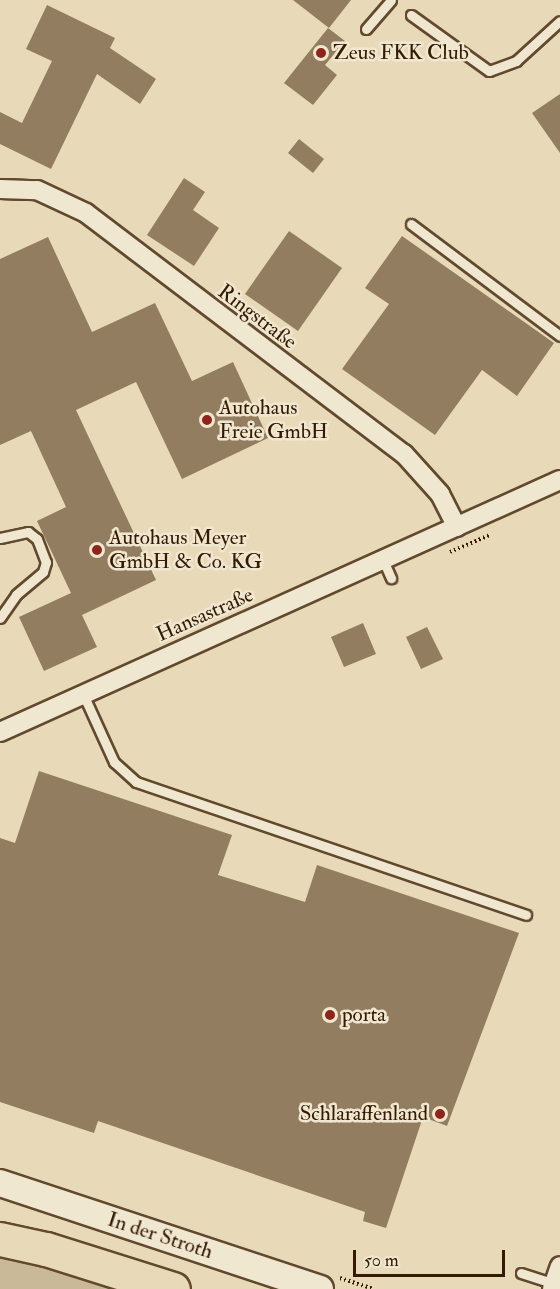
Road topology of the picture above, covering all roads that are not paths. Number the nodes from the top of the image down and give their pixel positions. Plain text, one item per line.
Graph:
1 (391, 0) edge
2 (411, 15) dead end
3 (560, 21) edge
4 (366, 29) dead end
5 (0, 189) edge
6 (411, 224) dead end
7 (560, 336) edge
8 (560, 480) edge
9 (457, 527) junction
10 (0, 538) edge
11 (383, 560) junction
12 (391, 578) dead end
13 (0, 618) edge
14 (83, 694) junction
15 (0, 732) edge
16 (526, 915) dead end
17 (0, 1183) edge
18 (0, 1239) edge
19 (560, 1266) edge
20 (521, 1273) dead end
21 (553, 1287) edge
22 (173, 1289) edge
23 (320, 1289) edge

1 - 4 lane
2 - 3 lane
5 - 9 street, Ringstraße
6 - 7 lane
8 - 9 street, Hansastraße
9 - 11 street, Hansastraße
10 - 13 lane
11 - 12 lane
11 - 14 street, Hansastraße
14 - 15 street, Hansastraße
14 - 16 lane
17 - 23 street, In der Stroth
18 - 22 highway
19 - 21 street
20 - 21 lane

